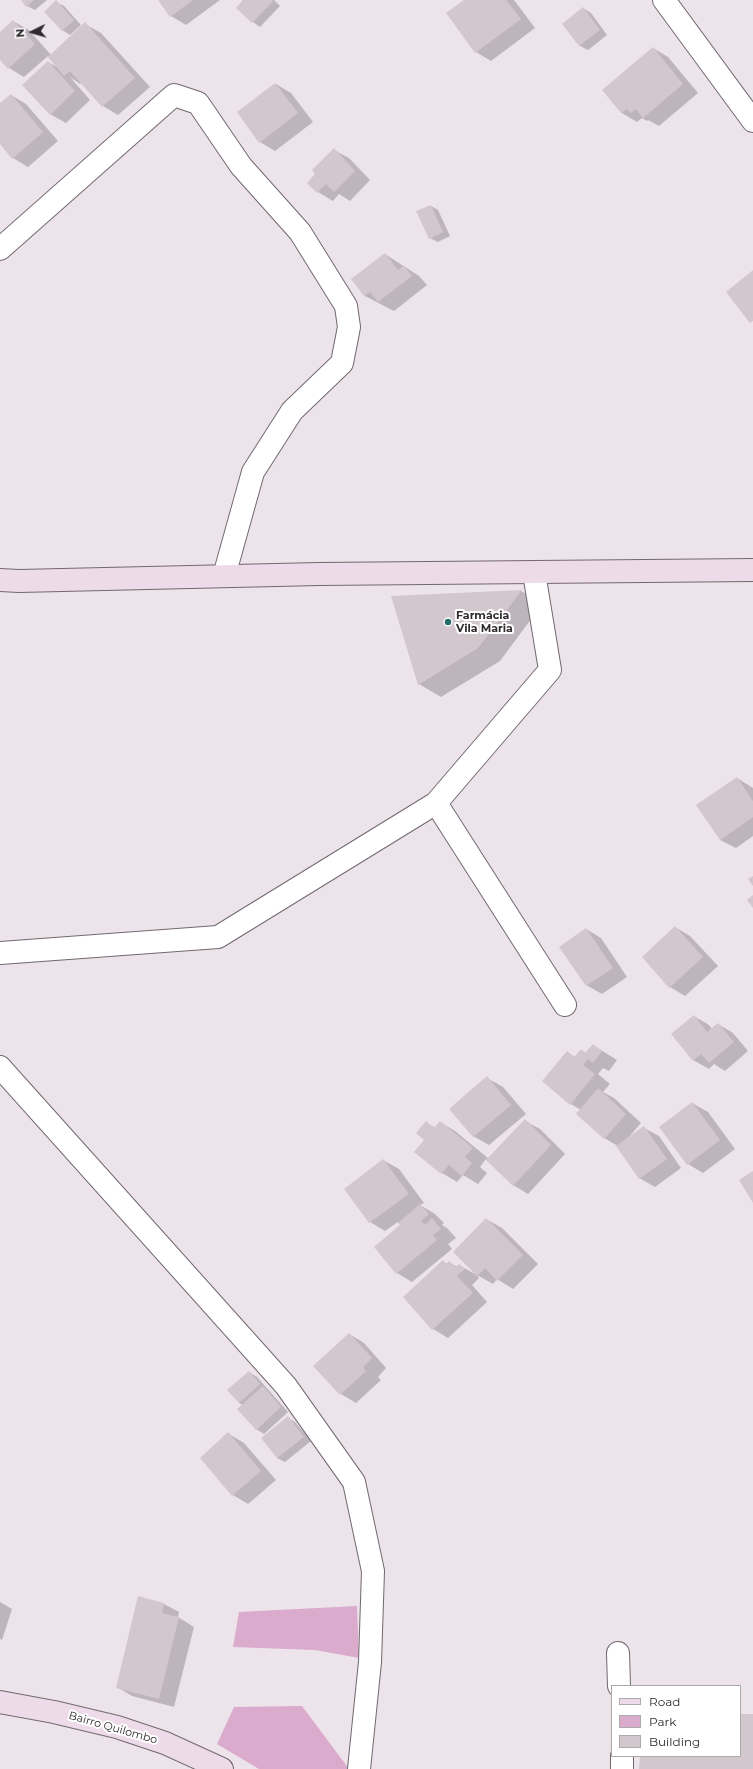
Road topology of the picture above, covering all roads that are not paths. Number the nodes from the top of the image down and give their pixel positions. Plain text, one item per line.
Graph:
1 (664, 0) edge
2 (753, 121) edge
3 (0, 249) edge
4 (753, 570) edge
5 (534, 573) junction
6 (224, 576) junction
7 (0, 580) edge
8 (436, 803) junction
9 (0, 953) edge
10 (565, 1005) dead end
11 (0, 1067) edge
12 (618, 1653) dead end
13 (619, 1685) edge
14 (0, 1702) edge
15 (622, 1757) edge
16 (222, 1769) edge
17 (359, 1769) edge
18 (622, 1769) edge

1 - 2 street
3 - 6 street
4 - 5 street
5 - 6 street
5 - 8 street
6 - 7 street
8 - 9 street
8 - 10 street
11 - 17 street
12 - 13 street
14 - 16 street, Bairro Quilombo
15 - 18 street

